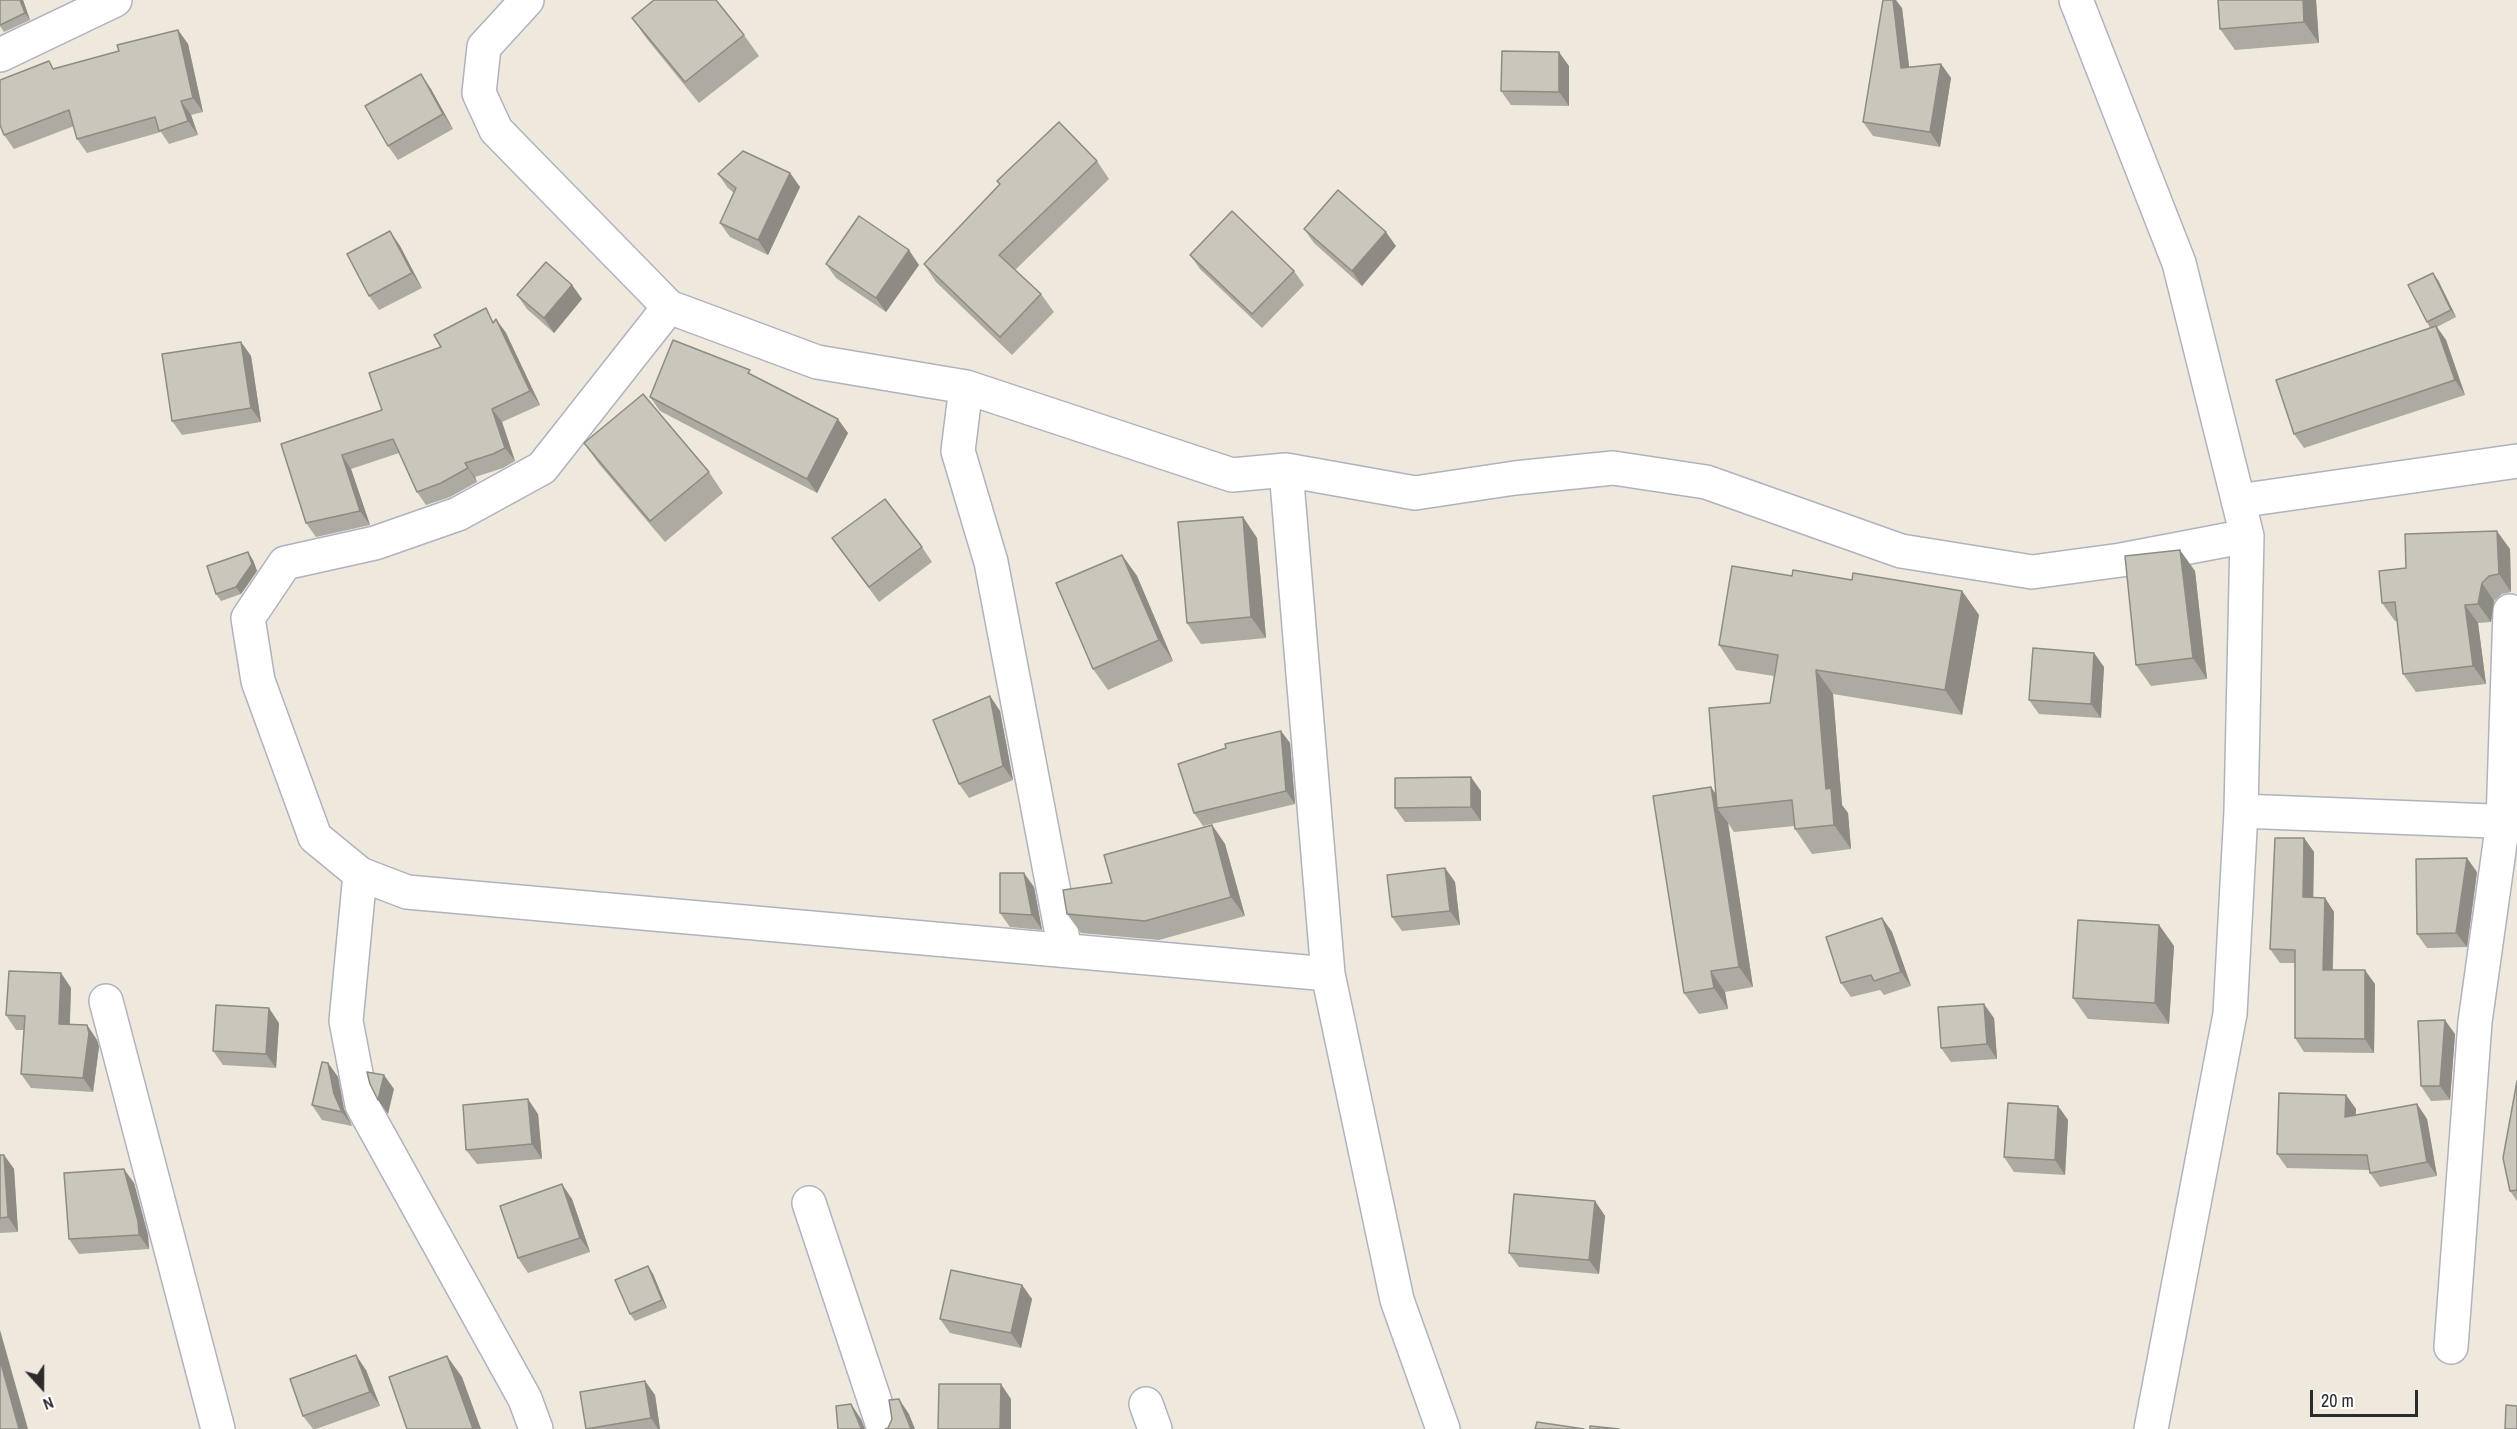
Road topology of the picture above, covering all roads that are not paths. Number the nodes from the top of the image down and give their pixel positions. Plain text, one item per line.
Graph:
1 (115, 0) edge
2 (527, 0) edge
3 (2076, 0) edge
4 (0, 55) edge
5 (669, 307) junction
6 (966, 387) junction
7 (2517, 461) edge
8 (1286, 470) junction
9 (2238, 501) junction
10 (2247, 536) junction
11 (2510, 611) dead end
12 (2241, 811) junction
13 (2510, 822) edge
14 (360, 874) junction
15 (1065, 950) junction
16 (1328, 974) junction
17 (106, 1000) dead end
18 (809, 1203) dead end
19 (2451, 1347) dead end
20 (218, 1429) edge
21 (536, 1429) edge
22 (884, 1429) edge
23 (1443, 1429) edge
24 (2151, 1429) edge

1 - 4 street
2 - 5 street
3 - 9 street
5 - 6 street
5 - 14 street
6 - 8 street
6 - 15 street
7 - 9 street
8 - 10 street
8 - 16 street
9 - 10 street
10 - 12 street
11 - 13 street
12 - 13 street
12 - 24 street
13 - 19 street
14 - 15 street
14 - 21 street
15 - 16 street
16 - 23 street
17 - 20 street
18 - 22 street

